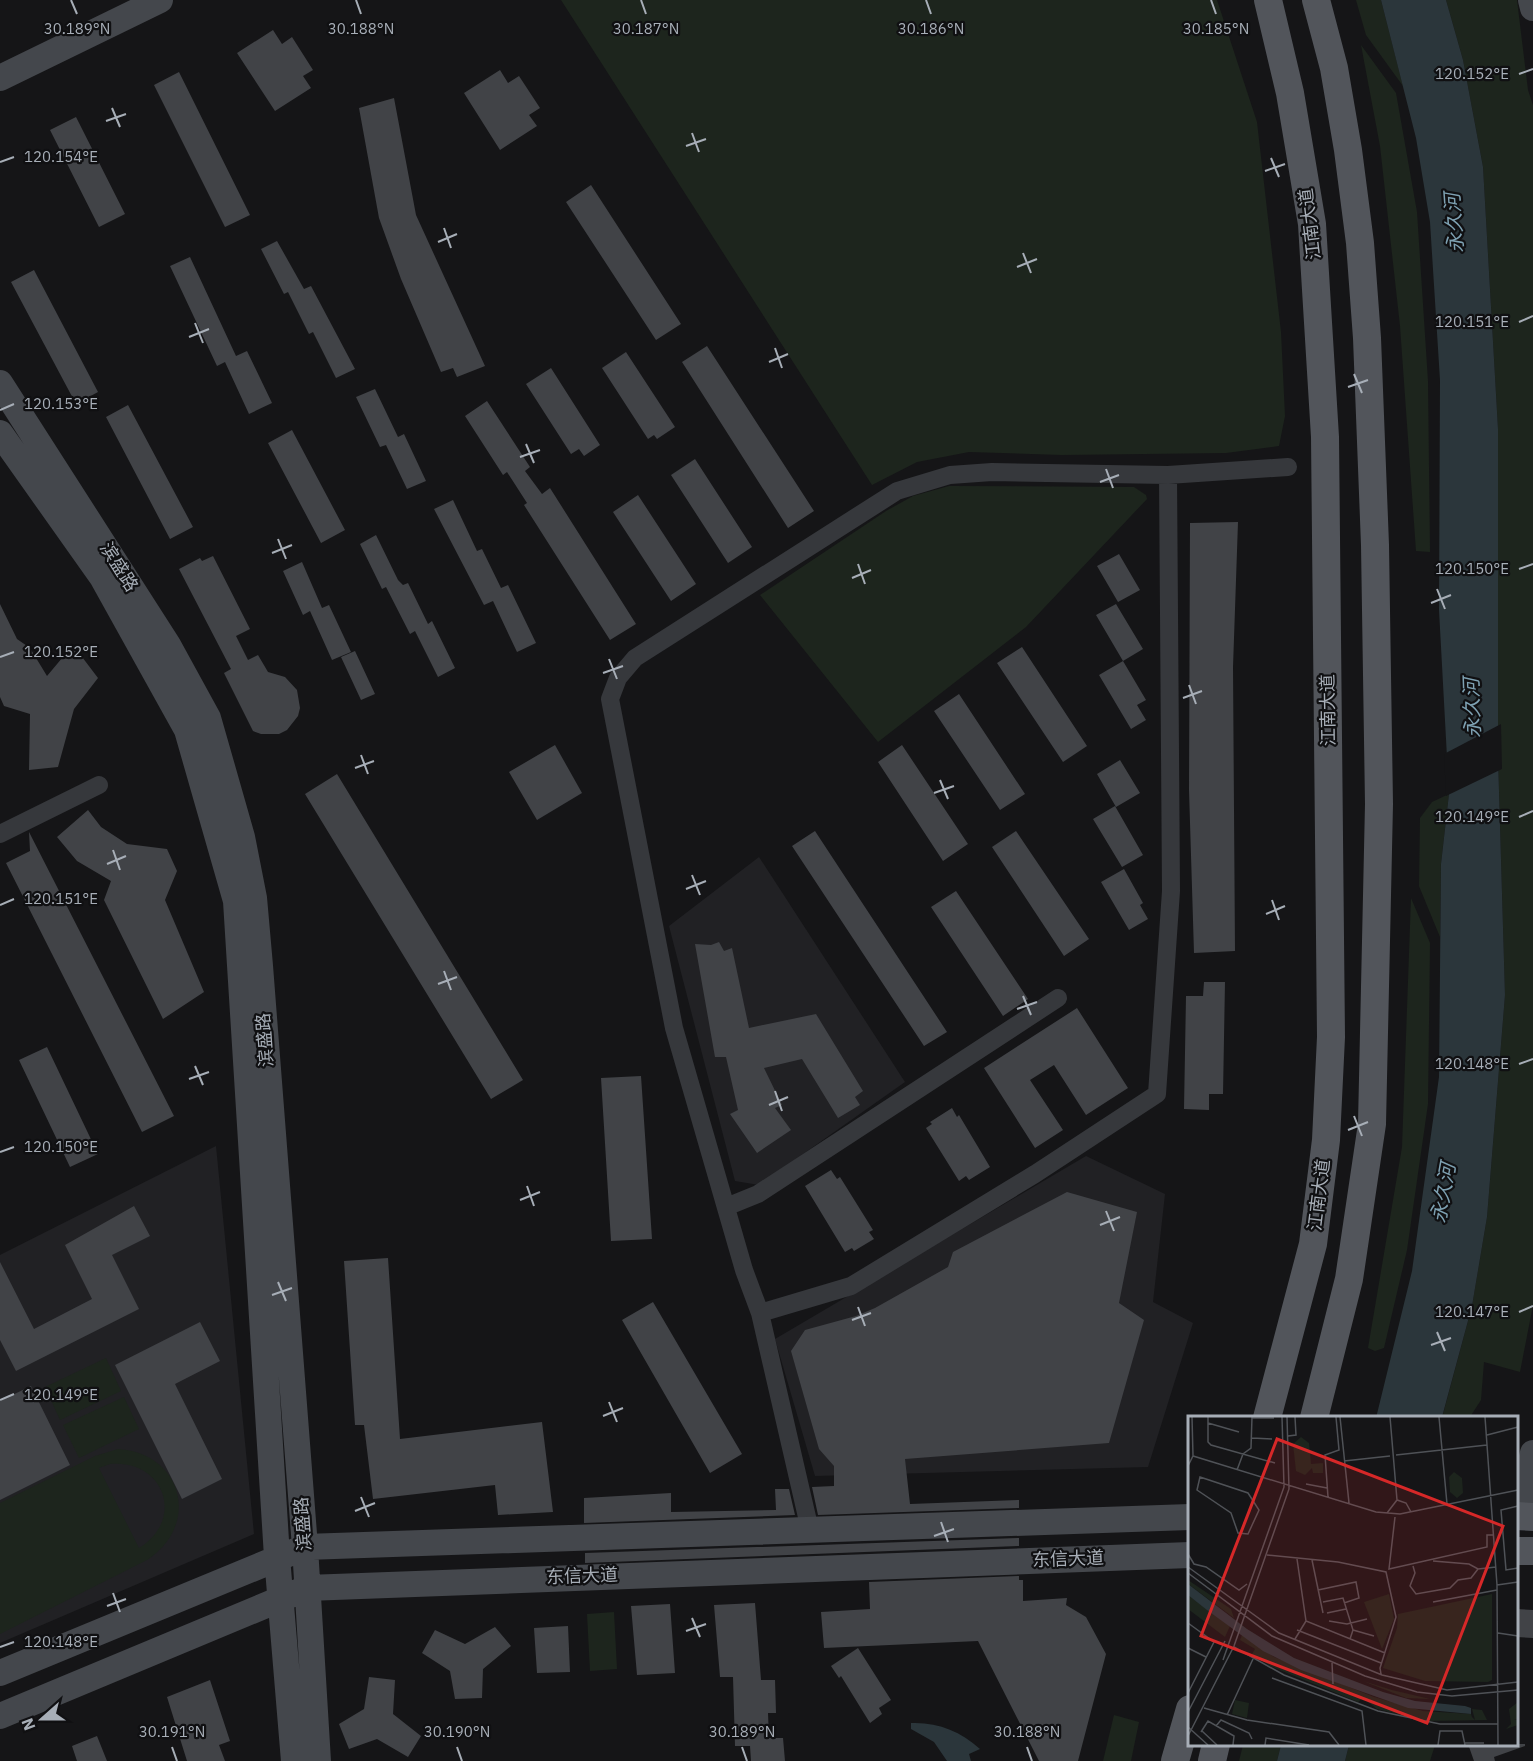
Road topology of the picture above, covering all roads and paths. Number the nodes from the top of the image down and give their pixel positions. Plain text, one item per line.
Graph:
1 (160, 0) edge
2 (1268, 0) edge
3 (1316, 0) edge
4 (1531, 0) edge
5 (1533, 8) edge
6 (0, 78) edge
7 (0, 382) edge
8 (0, 433) edge
9 (1288, 468) dead end
10 (1168, 475) junction
11 (99, 785) dead end
12 (0, 834) edge
13 (1058, 998) dead end
14 (726, 1207) junction
15 (760, 1313) junction
16 (1269, 1416) edge
17 (1315, 1416) edge
18 (1533, 1453) edge
19 (1518, 1512) edge
20 (1518, 1516) edge
21 (1188, 1517) edge
22 (1533, 1517) edge
23 (810, 1530) junction
24 (305, 1547) junction
25 (1188, 1555) edge
26 (277, 1557) junction
27 (307, 1588) junction
28 (281, 1599) junction
29 (0, 1673) edge
30 (0, 1716) edge
31 (1188, 1716) edge
32 (1216, 1746) edge
33 (294, 1761) edge
34 (318, 1761) edge
35 (1175, 1761) edge
36 (1212, 1761) edge

1 - 6 main road
2 - 16 main road, 江南大道
3 - 17 main road
4 - 5 main road
7 - 24 main road, 滨盛路
8 - 26 main road, 滨盛路
9 - 10 street
10 - 14 street
10 - 15 street
11 - 12 street
13 - 14 street
14 - 15 street
15 - 23 street
18 - 19 main road
20 - 22 main road
21 - 23 main road, 东信大道
23 - 24 main road, 东信大道
24 - 26 main road, 东信大道
24 - 27 main road, 滨盛路
25 - 27 main road, 东信大道
26 - 28 main road, 滨盛路
26 - 29 main road, 东信大道
27 - 28 main road, 东信大道
27 - 34 main road, 滨盛路
28 - 30 main road, 东信大道
28 - 33 main road, 滨盛路
31 - 35 main road
32 - 36 main road

